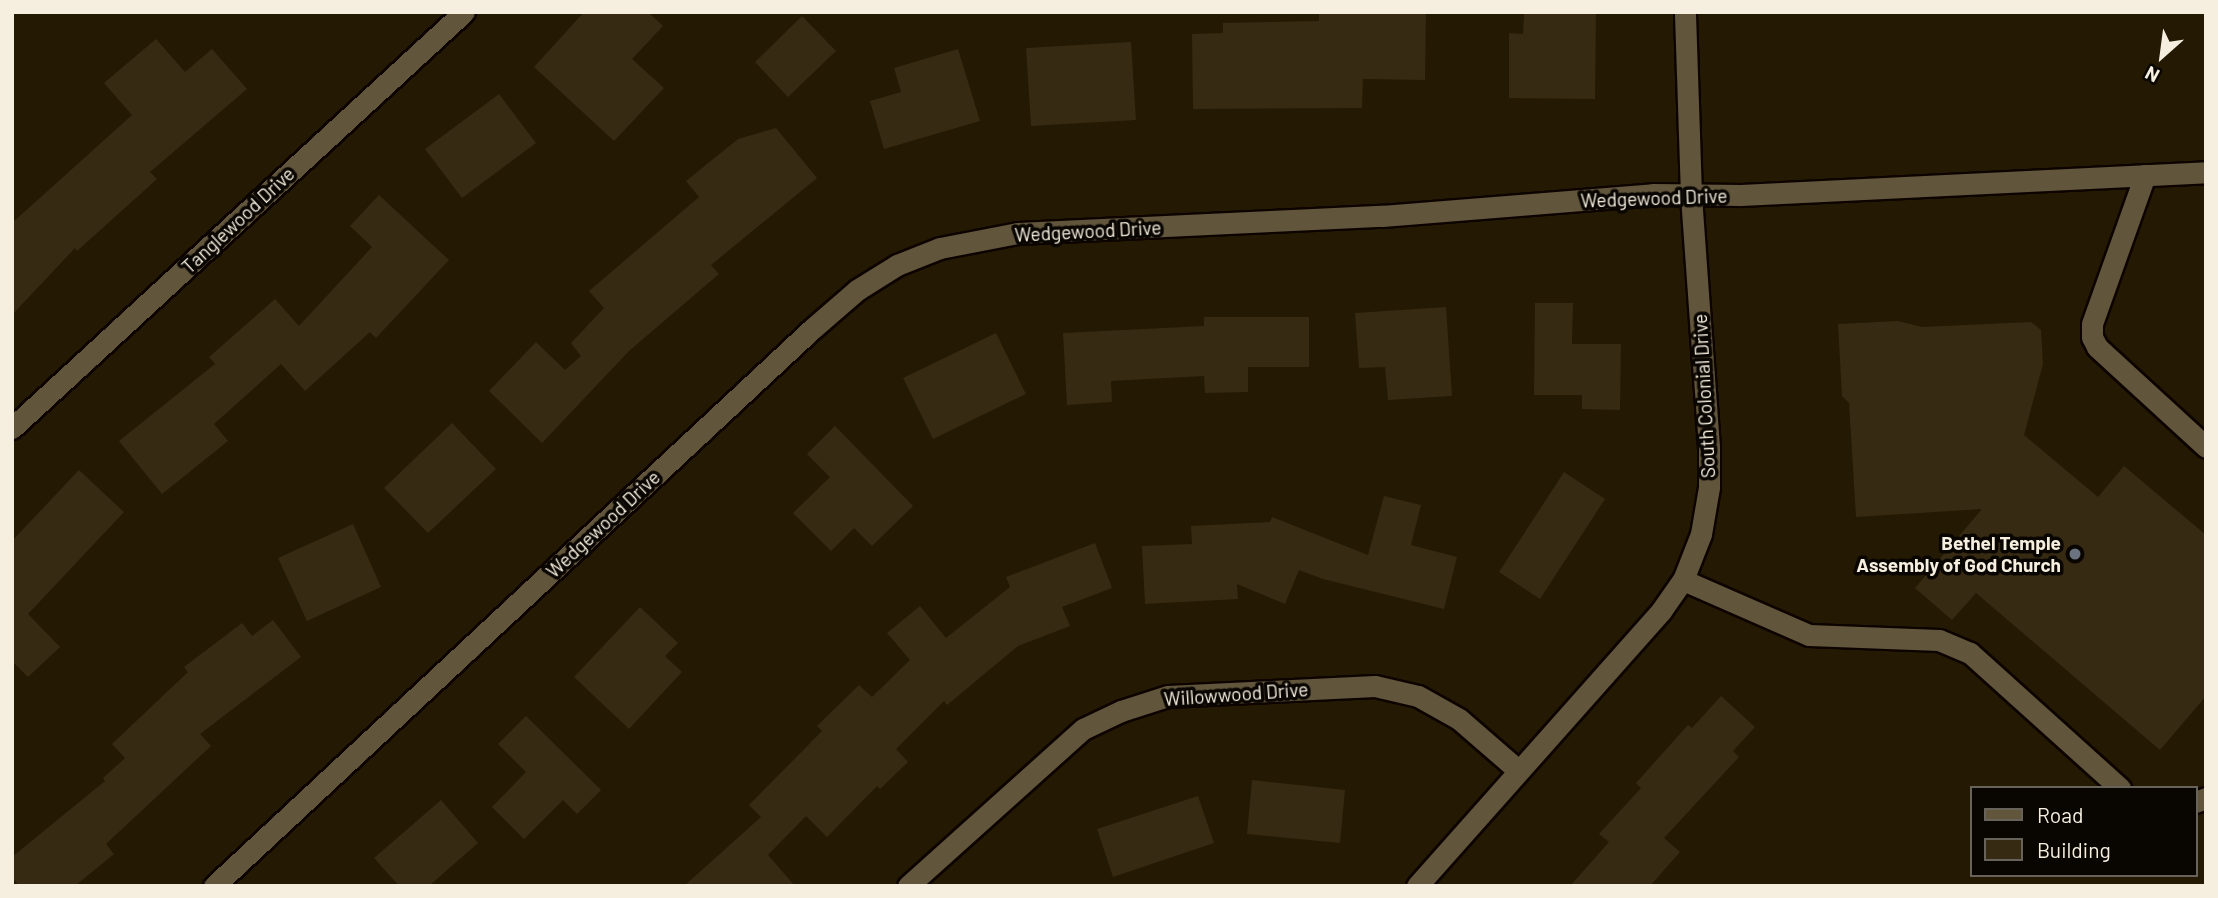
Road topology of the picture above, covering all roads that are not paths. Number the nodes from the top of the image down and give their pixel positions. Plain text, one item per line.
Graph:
1 (464, 12) edge
2 (1685, 12) edge
3 (2206, 172) edge
4 (2146, 176) junction
5 (1691, 195) junction
6 (12, 428) edge
7 (2206, 447) edge
8 (1683, 580) junction
9 (1519, 771) junction
10 (2118, 786) edge
11 (214, 886) edge
12 (908, 886) edge
13 (1417, 886) edge

1 - 6 street, Tanglewood Drive
2 - 5 street, South Colonial Drive
3 - 4 street, Wedgewood Drive
4 - 5 street, Wedgewood Drive
4 - 7 street
5 - 8 street, South Colonial Drive
5 - 11 street, Wedgewood Drive
8 - 9 street, South Colonial Drive
8 - 10 street
9 - 12 street, Willowwood Drive
9 - 13 street, South Colonial Drive

